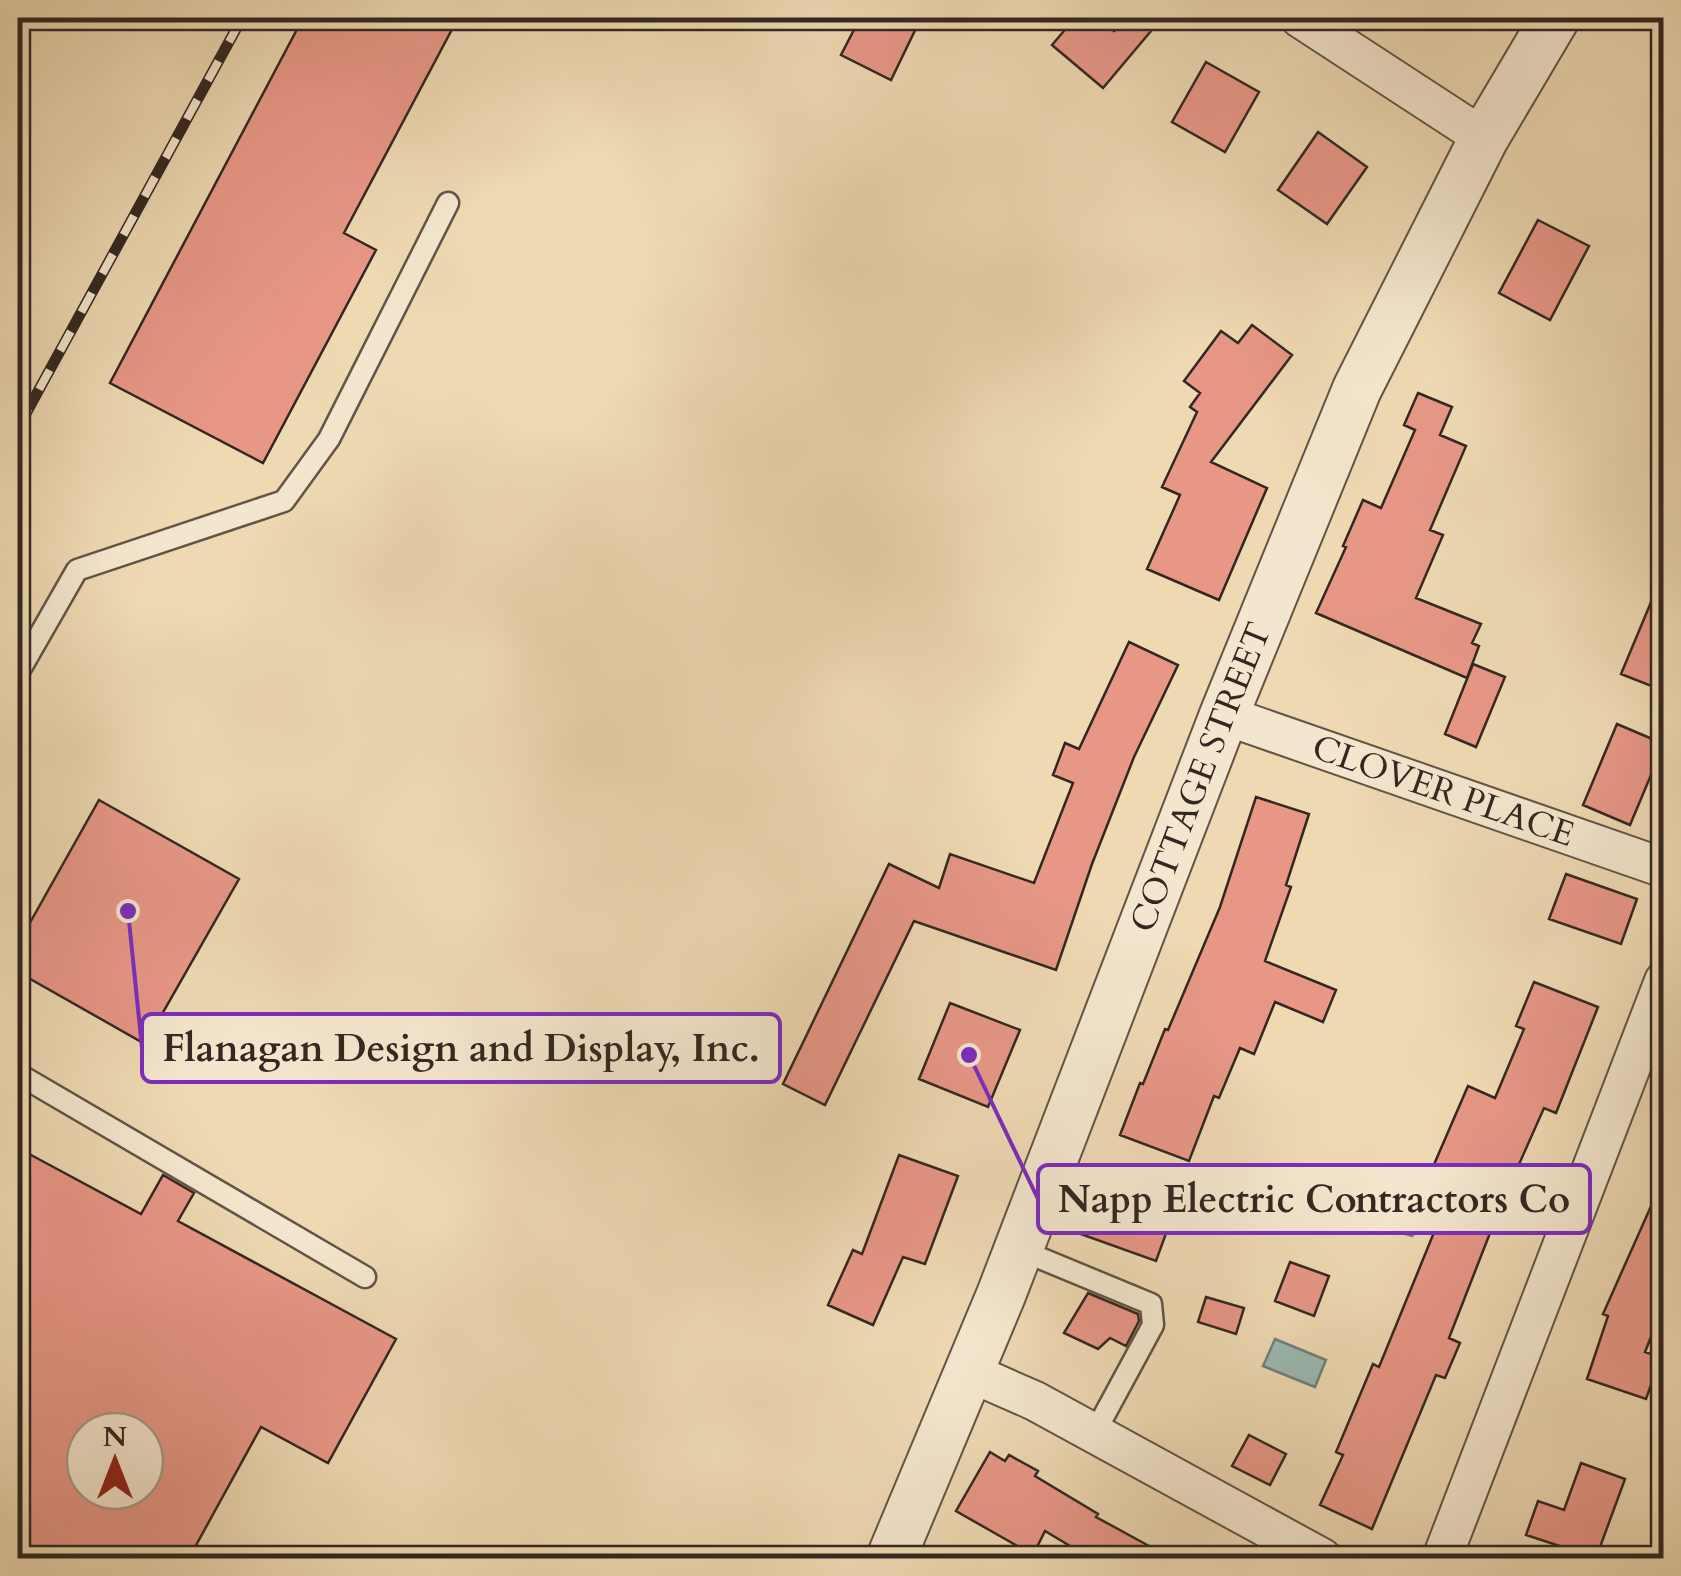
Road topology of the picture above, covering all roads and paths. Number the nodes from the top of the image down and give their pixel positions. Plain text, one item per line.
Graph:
1 (1300, 18) edge
2 (1554, 18) edge
3 (1484, 138) junction
4 (448, 203) dead end
5 (18, 673) edge
6 (1224, 715) junction
7 (1664, 868) edge
8 (1664, 981) edge
9 (18, 1074) edge
10 (1018, 1249) junction
11 (364, 1277) dead end
12 (970, 1372) junction
13 (1094, 1434) junction
14 (891, 1558) edge
15 (1322, 1558) edge
16 (1442, 1558) edge

1 - 3 street
2 - 3 street, COTTAGE STREET
3 - 6 street, COTTAGE STREET
4 - 5 lane
6 - 7 street, CLOVER PLACE
6 - 10 street, COTTAGE STREET
8 - 16 street
9 - 11 lane
10 - 12 street, COTTAGE STREET
10 - 13 lane
12 - 13 street
12 - 14 street, COTTAGE STREET
13 - 15 street

